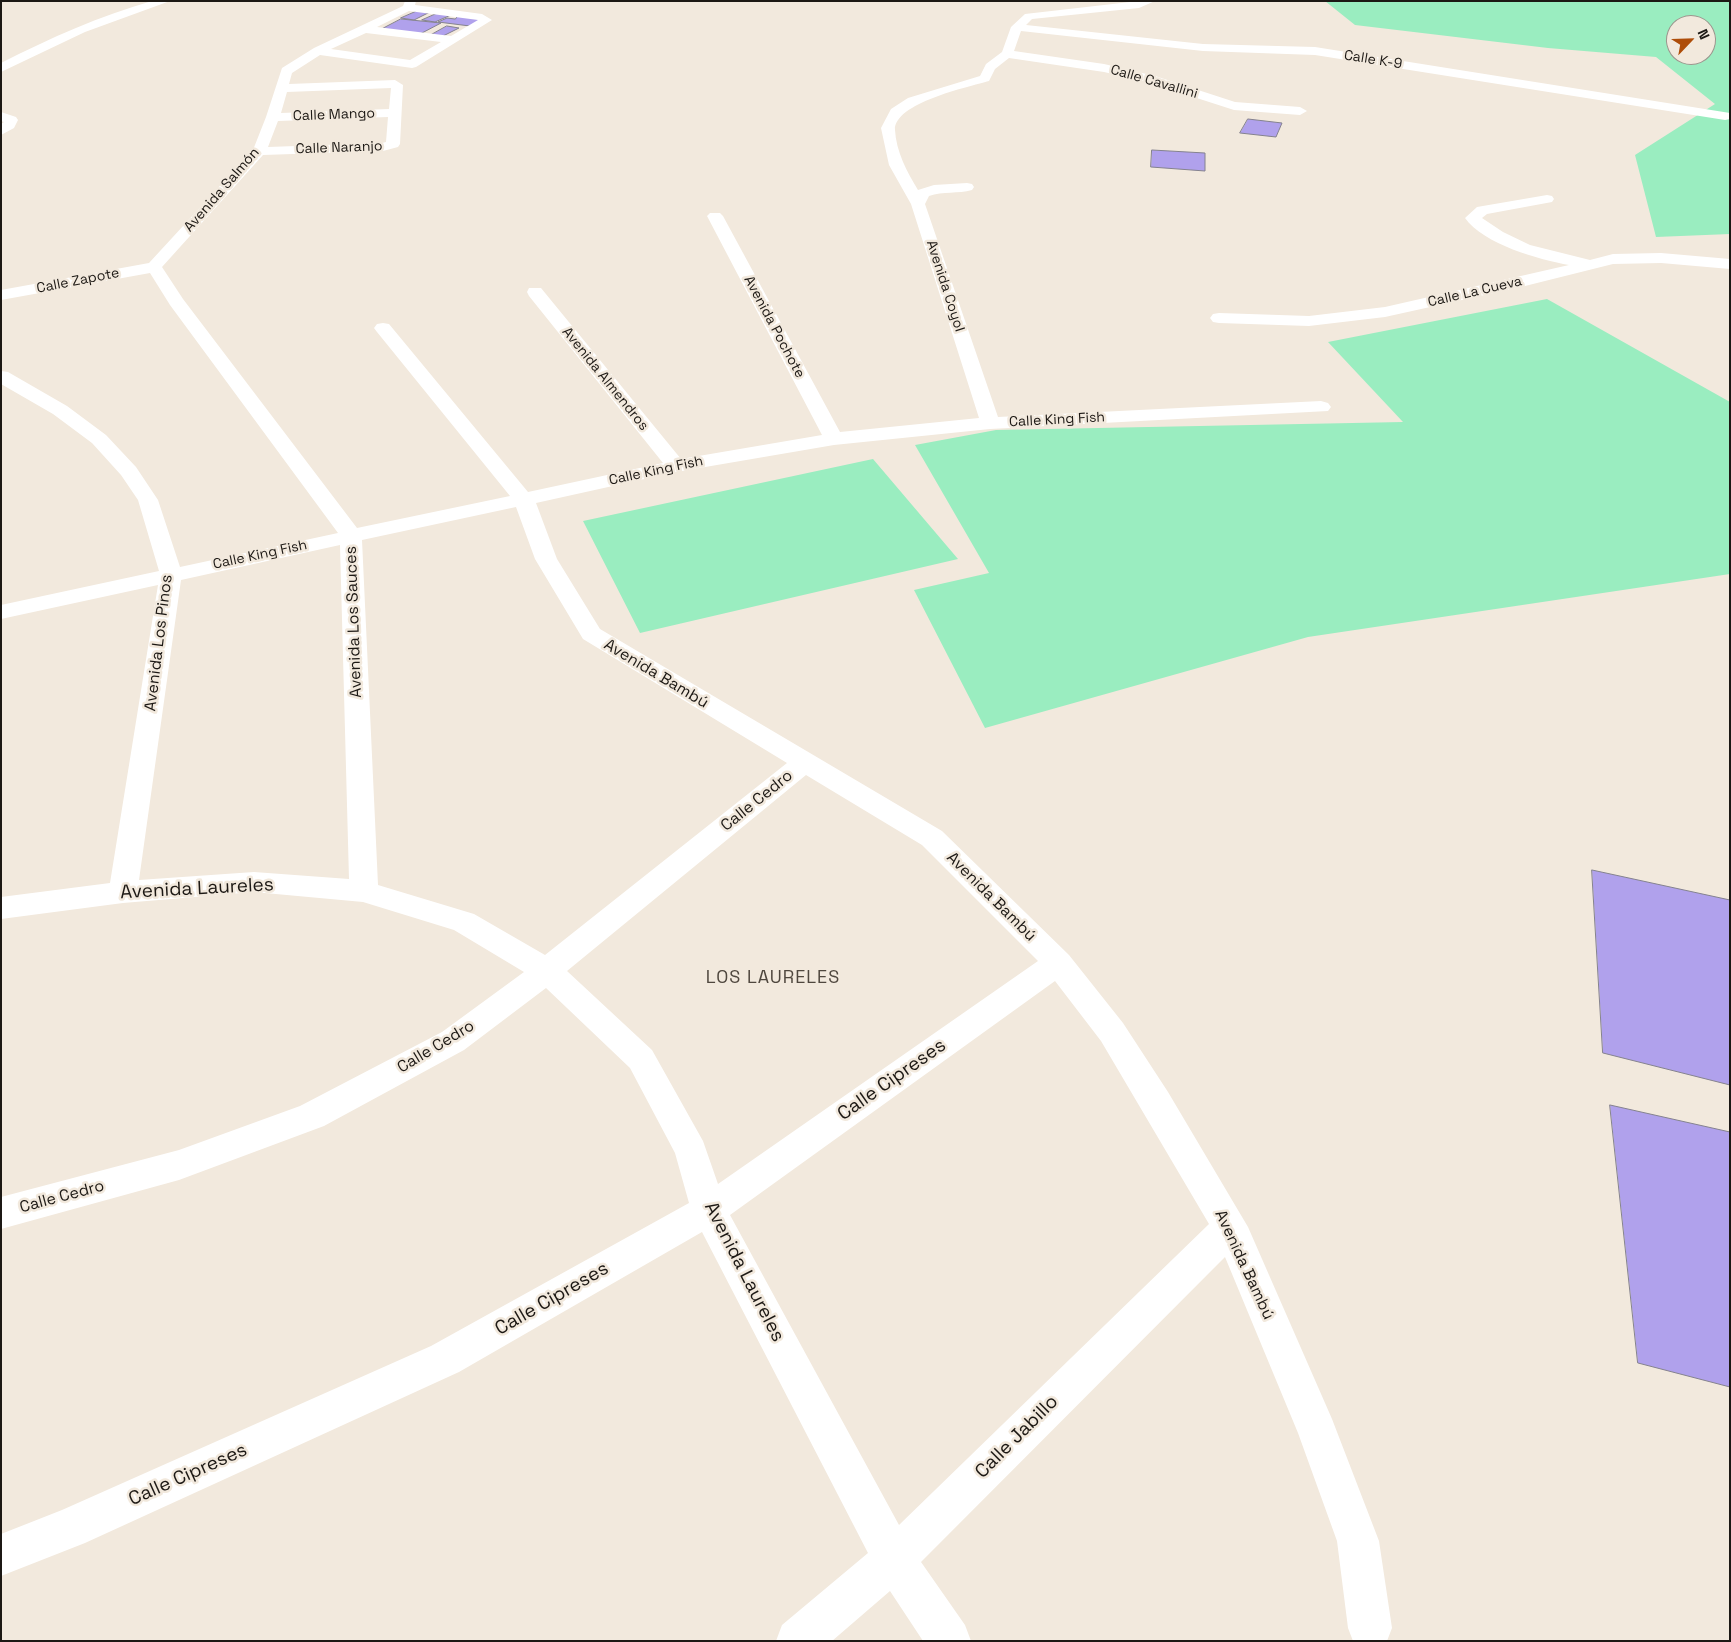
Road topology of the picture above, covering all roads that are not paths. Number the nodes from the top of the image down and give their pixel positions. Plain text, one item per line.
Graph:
1 (165, 1) edge
2 (1064, 1) edge
3 (1150, 1) edge
4 (410, 4) edge
5 (1080, 12) junction
6 (1017, 27) junction
7 (364, 29) junction
8 (453, 40) junction
9 (318, 51) junction
10 (1007, 54) junction
11 (1, 68) edge
12 (282, 88) junction
13 (1300, 111) dead end
14 (395, 113) junction
15 (1, 116) edge
16 (1725, 116) dead end
17 (273, 117) junction
18 (1, 131) edge
19 (259, 151) junction
20 (967, 187) dead end
21 (1547, 199) dead end
22 (918, 204) junction
23 (715, 216) dead end
24 (1594, 264) junction
25 (1730, 264) edge
26 (154, 266) junction
27 (535, 292) dead end
28 (1, 295) edge
29 (1220, 318) dead end
30 (383, 328) dead end
31 (1, 376) edge
32 (1321, 407) dead end
33 (990, 423) junction
34 (834, 439) junction
35 (676, 466) junction
36 (524, 500) junction
37 (351, 535) junction
38 (172, 574) junction
39 (1, 612) edge
40 (806, 761) junction
41 (123, 892) junction
42 (364, 892) junction
43 (1, 908) edge
44 (1058, 963) junction
45 (547, 971) junction
46 (709, 1210) junction
47 (1, 1213) edge
48 (1230, 1227) junction
49 (1, 1555) edge
50 (894, 1559) junction
51 (1370, 1636) edge
52 (798, 1641) edge
53 (949, 1641) edge

1 - 11 street
2 - 5 street
3 - 5 street
4 - 7 street, Avenida Salmón
4 - 8 street
5 - 6 street
6 - 10 street
6 - 16 street, Calle K-9
7 - 8 street
7 - 9 street, Avenida Salmón
8 - 9 street
9 - 12 street, Avenida Salmón
10 - 13 street, Calle Cavallini
10 - 22 street, Avenida Coyol
12 - 14 street, Calle Naranjo
12 - 17 street, Avenida Salmón
14 - 17 street, Calle Mango
14 - 19 street, Calle Naranjo
15 - 18 street
17 - 19 street, Avenida Salmón
19 - 26 street, Avenida Salmón
20 - 22 street
21 - 24 street
22 - 33 street, Avenida Coyol
23 - 34 street, Avenida Pochote
24 - 25 street, Calle La Cueva
24 - 29 street, Calle La Cueva
26 - 28 street, Calle Zapote
26 - 37 street, Avenida Los Sauces
27 - 35 street, Avenida Almendros
30 - 36 street, Avenida Bambú
31 - 38 street, Avenida Los Pinos
32 - 33 street, Calle King Fish
33 - 34 street, Calle King Fish
34 - 35 street, Calle King Fish
35 - 36 street, Calle King Fish
36 - 37 street, Calle King Fish
36 - 40 street, Avenida Bambú
37 - 38 street, Calle King Fish
37 - 42 street, Avenida Los Sauces
38 - 39 street, Calle King Fish
38 - 41 street, Avenida Los Pinos
40 - 44 street, Avenida Bambú
40 - 45 street, Calle Cedro
41 - 42 street, Avenida Laureles
41 - 43 street, Avenida Laureles
42 - 45 street, Avenida Laureles
44 - 46 street, Calle Cipreses
44 - 48 street, Avenida Bambú
45 - 46 street, Avenida Laureles
45 - 47 street, Calle Cedro
46 - 49 street, Calle Cipreses
46 - 50 street, Avenida Laureles
48 - 50 street, Calle Jabillo
48 - 51 street, Avenida Bambú
50 - 52 street, Calle Jabillo
50 - 53 street, Avenida Laureles

